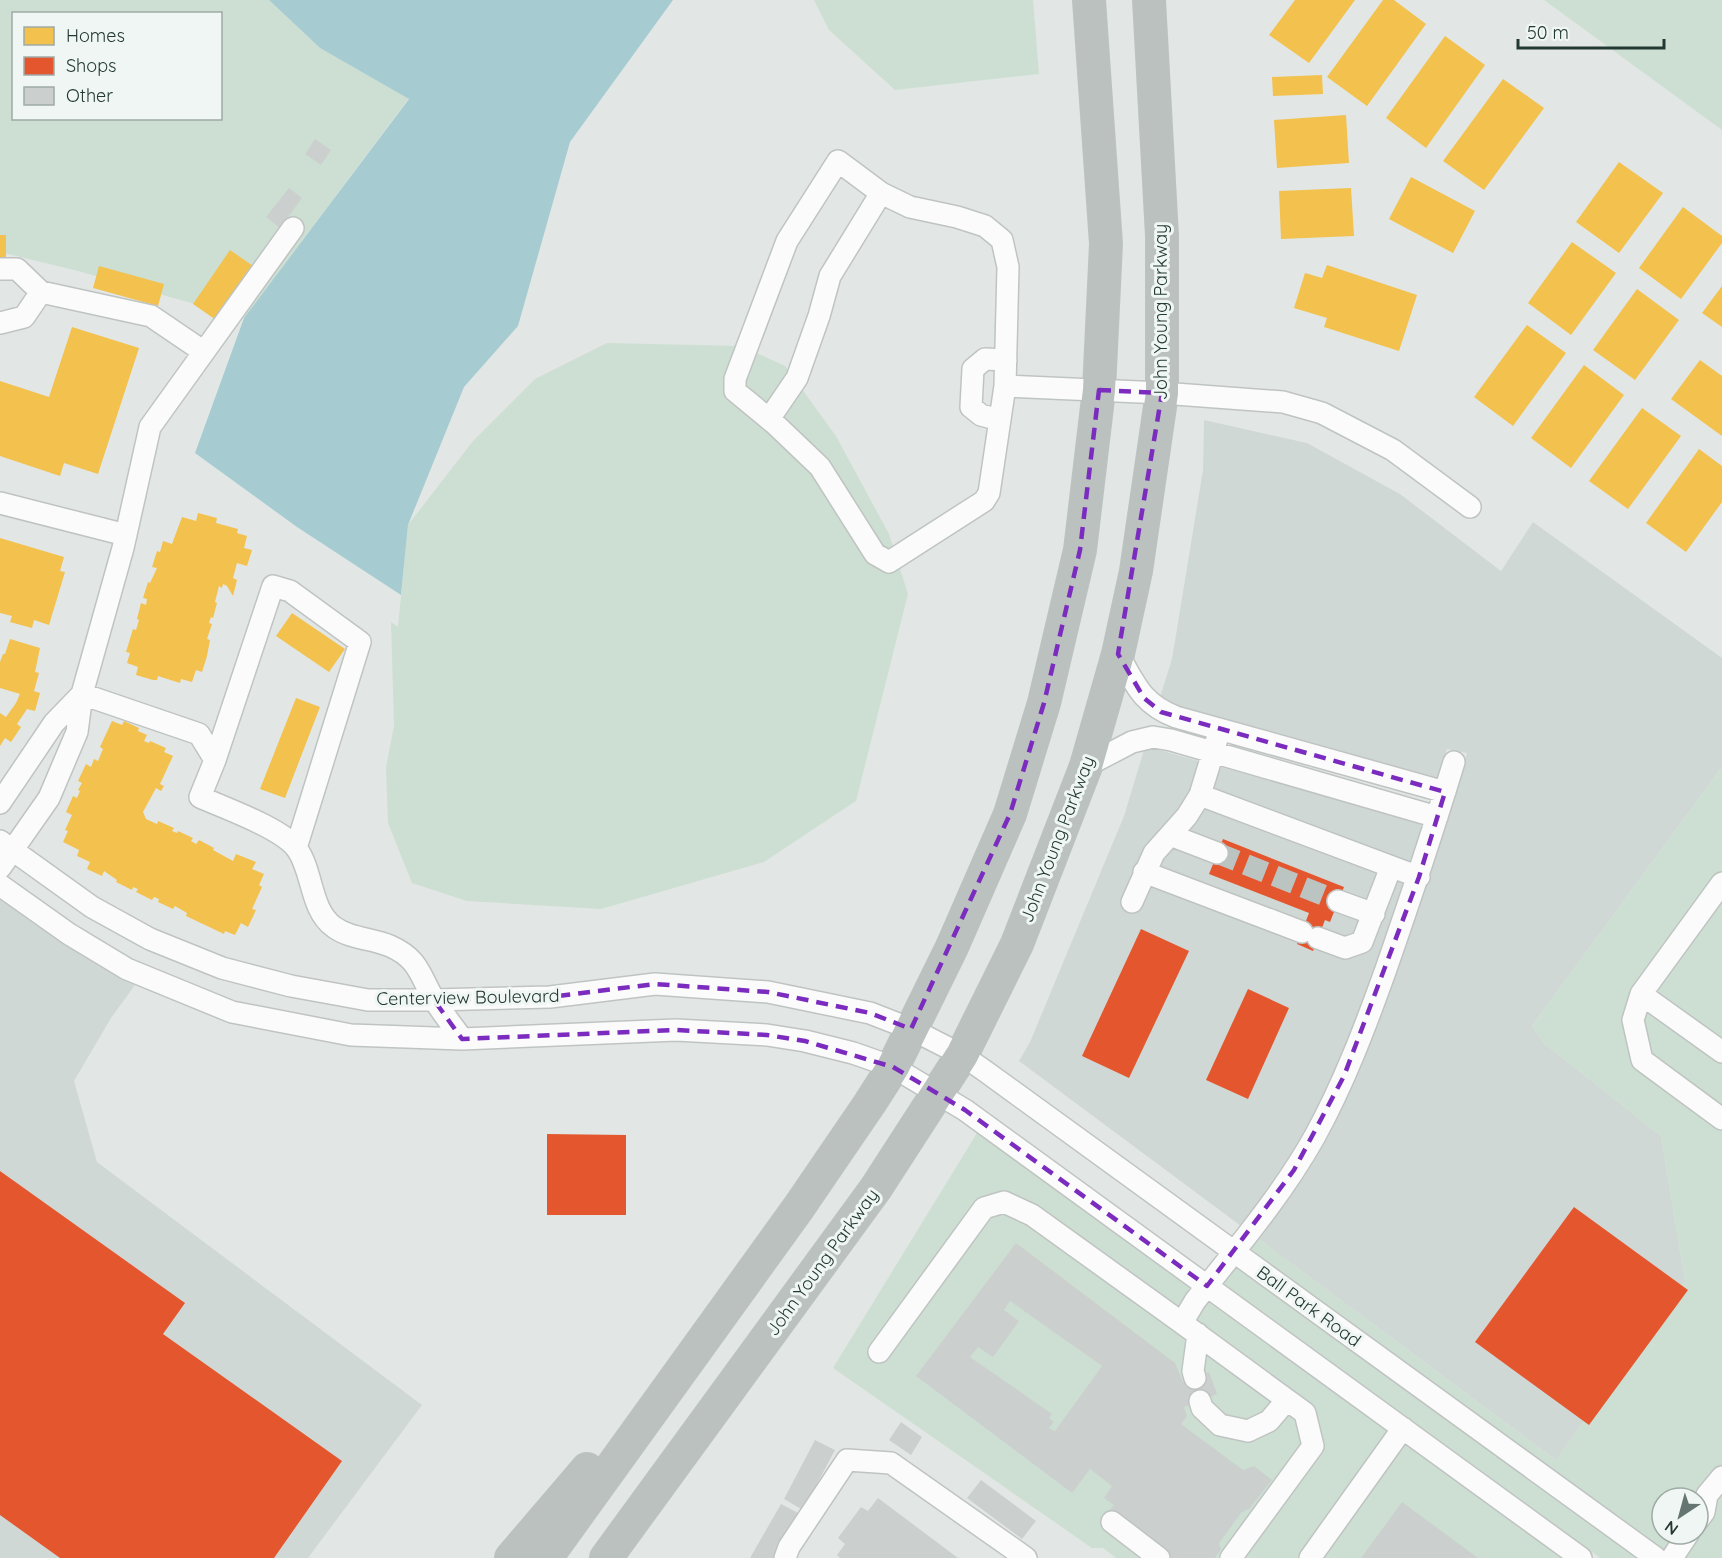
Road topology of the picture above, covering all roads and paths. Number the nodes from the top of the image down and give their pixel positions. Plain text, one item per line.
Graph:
1 (1089, 0) edge
2 (1149, 0) edge
3 (881, 193) junction
4 (293, 228) dead end
5 (0, 269) edge
6 (40, 292) junction
7 (0, 323) edge
8 (204, 352) junction
9 (1006, 360) junction
10 (1005, 387) junction
11 (1099, 390) junction
12 (1162, 393) junction
13 (769, 419) junction
14 (1000, 420) junction
15 (0, 502) edge
16 (1470, 507) dead end
17 (126, 536) junction
18 (1118, 654) junction
19 (82, 694) junction
20 (1219, 729) junction
21 (1213, 752) junction
22 (214, 760) junction
23 (1454, 762) dead end
24 (1086, 766) junction
25 (1445, 792) junction
26 (1200, 795) junction
27 (0, 803) edge
28 (1437, 817) junction
29 (1170, 835) junction
30 (6, 846) edge
31 (296, 848) junction
32 (1217, 854) tunnel mouth
33 (1391, 867) junction
34 (0, 868) edge
35 (1144, 872) junction
36 (1419, 877) junction
37 (1722, 883) edge
38 (0, 885) edge
39 (1132, 902) dead end
40 (1338, 902) tunnel mouth
41 (1374, 914) junction
42 (1641, 994) junction
43 (434, 1000) junction
44 (911, 1029) junction
45 (462, 1039) junction
46 (1722, 1052) edge
47 (962, 1055) junction
48 (893, 1067) junction
49 (938, 1093) junction
50 (1722, 1119) edge
51 (1234, 1252) junction
52 (1207, 1286) junction
53 (731, 1302) junction
54 (1190, 1329) junction
55 (879, 1352) dead end
56 (1195, 1378) dead end
57 (1287, 1400) junction
58 (1200, 1401) dead end
59 (1403, 1428) junction
60 (1722, 1477) edge
61 (1710, 1491) edge
62 (1112, 1522) dead end
63 (511, 1558) edge
64 (546, 1558) edge
65 (606, 1558) edge
66 (785, 1558) edge
67 (1026, 1558) edge
68 (1160, 1558) edge
69 (1231, 1558) edge
70 (1310, 1558) edge
71 (1581, 1558) edge
72 (1656, 1558) edge

1 - 11 highway
2 - 12 highway, John Young Parkway
3 - 9 street
3 - 13 street
3 - 13 street
4 - 8 street
5 - 6 street
6 - 7 street
6 - 8 street
8 - 17 street
9 - 10 street
9 - 14 street
10 - 11 street
10 - 14 street
11 - 12 street
11 - 44 highway
12 - 16 street
12 - 18 highway, John Young Parkway
13 - 14 street
15 - 17 street
17 - 19 street
18 - 20 street
18 - 24 highway, John Young Parkway
19 - 22 street
19 - 27 street
19 - 30 street
20 - 21 street
20 - 25 street
21 - 24 street
21 - 26 street
21 - 28 street
22 - 31 street
22 - 31 street
23 - 25 street
24 - 47 highway, John Young Parkway
25 - 28 street
26 - 29 street
26 - 33 street
28 - 36 street
29 - 32 street
29 - 35 street
30 - 34 street
30 - 43 street, Centerview Boulevard
31 - 43 street
33 - 36 street
33 - 41 street
35 - 39 street
35 - 41 street
36 - 51 street
37 - 42 street
38 - 45 street, Centerview Boulevard
40 - 41 street
42 - 46 street
42 - 50 street
43 - 44 street, Centerview Boulevard
43 - 45 street
44 - 47 street, Centerview Boulevard
44 - 48 highway
45 - 48 street, Centerview Boulevard
47 - 49 highway, John Young Parkway
47 - 51 street, Ball Park Road
48 - 49 street, Centerview Boulevard
48 - 53 highway
49 - 52 street
49 - 65 highway, John Young Parkway
51 - 52 street
51 - 72 street, Ball Park Road
52 - 54 street
52 - 59 street
53 - 63 highway
53 - 64 highway
54 - 55 street
54 - 56 street
54 - 57 street
57 - 58 street
57 - 69 street
59 - 70 street
59 - 71 street
60 - 61 street
62 - 68 street
66 - 67 street

